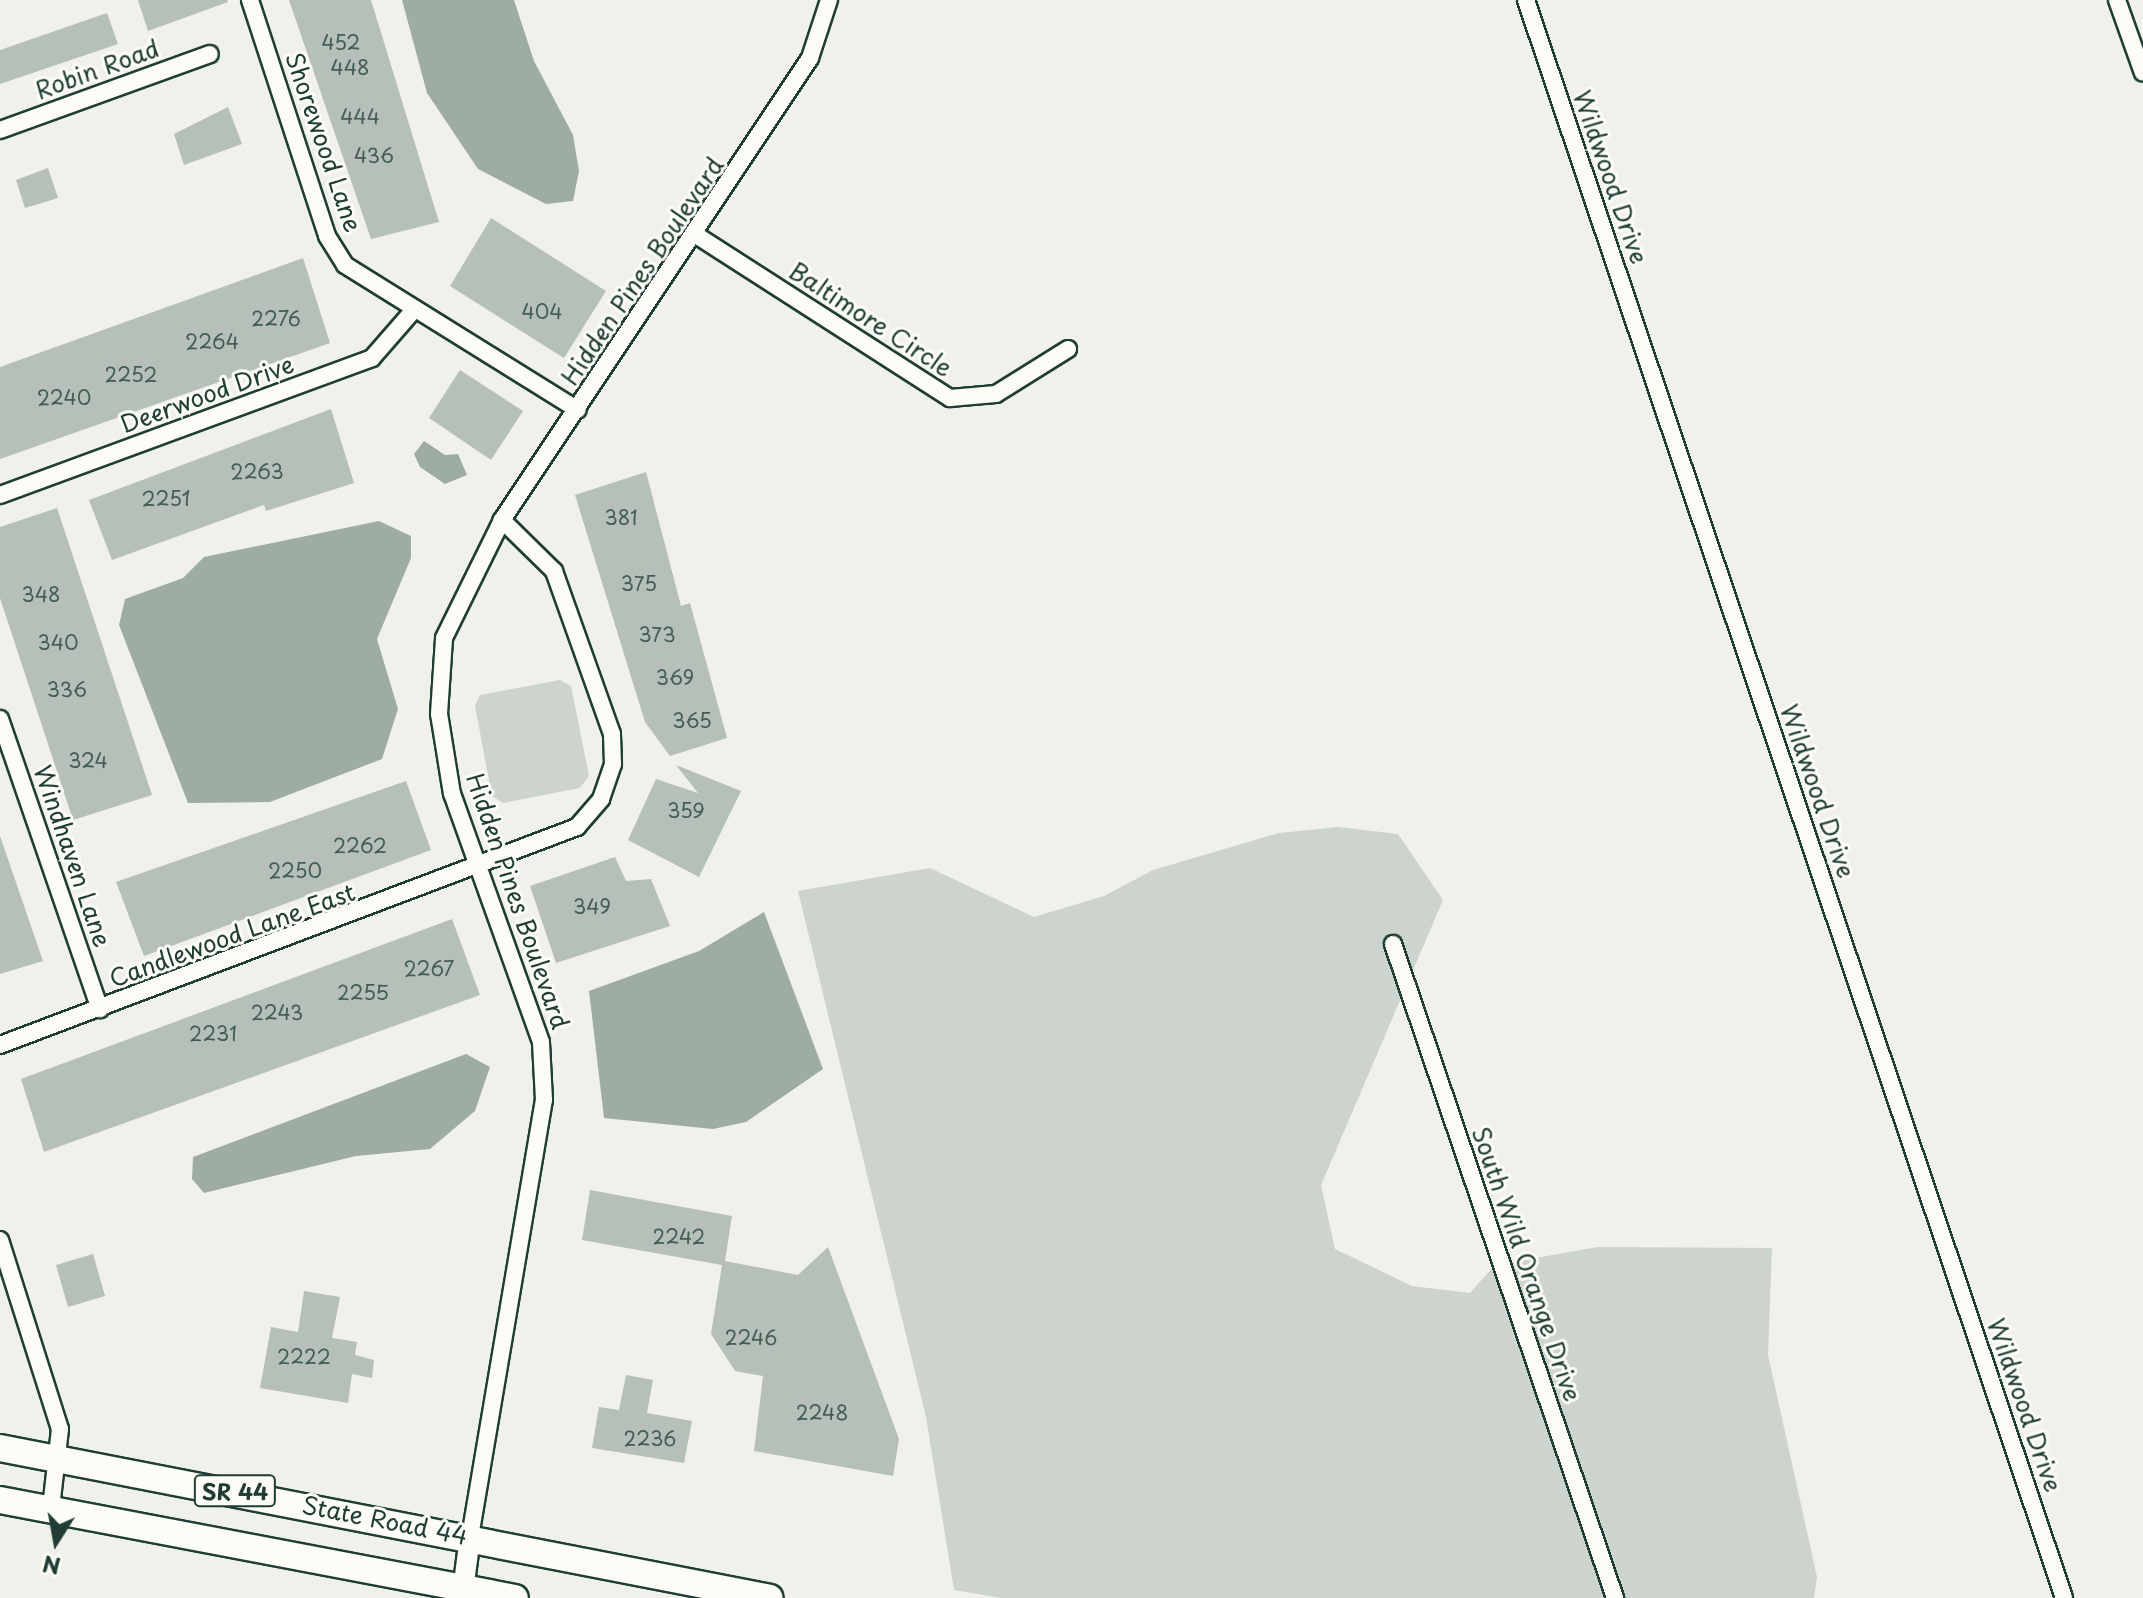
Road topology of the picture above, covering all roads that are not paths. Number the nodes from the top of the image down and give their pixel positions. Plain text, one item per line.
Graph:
1 (250, 0) edge
2 (829, 0) edge
3 (1526, 0) edge
4 (2117, 0) edge
5 (210, 54) dead end
6 (2143, 73) edge
7 (0, 130) edge
8 (696, 235) junction
9 (412, 312) junction
10 (1068, 349) dead end
11 (578, 410) junction
12 (0, 495) edge
13 (502, 520) junction
14 (0, 719) edge
15 (481, 869) junction
16 (1393, 944) dead end
17 (100, 1009) junction
18 (0, 1045) edge
19 (0, 1240) edge
20 (0, 1448) edge
21 (60, 1459) junction
22 (0, 1500) edge
23 (51, 1508) junction
24 (470, 1537) junction
25 (462, 1592) edge
26 (515, 1598) edge
27 (770, 1598) edge
28 (1615, 1598) edge
29 (2064, 1598) edge

1 - 9 street, Shorewood Lane
2 - 8 street, Hidden Pines Boulevard
3 - 29 street, Wildwood Drive
4 - 6 street
5 - 7 street, Robin Road
8 - 10 street, Baltimore Circle
8 - 11 street, Hidden Pines Boulevard
9 - 11 street, Shorewood Lane
9 - 12 street, Deerwood Drive
11 - 13 street, Hidden Pines Boulevard
13 - 15 street, Hidden Pines Boulevard
13 - 15 street, Candlewood Lane East
14 - 17 street, Windhaven Lane
15 - 17 street, Candlewood Lane East
15 - 24 street, Hidden Pines Boulevard
16 - 28 street, South Wild Orange Drive
17 - 18 street, Candlewood Lane East
19 - 21 street
20 - 21 main road, State Road 44 / SR 44
21 - 23 street
21 - 24 main road, State Road 44 / SR 44
22 - 23 main road, SR 44
23 - 25 main road, SR 44
24 - 25 street
24 - 27 main road, State Road 44 / SR 44
25 - 26 main road, SR 44

